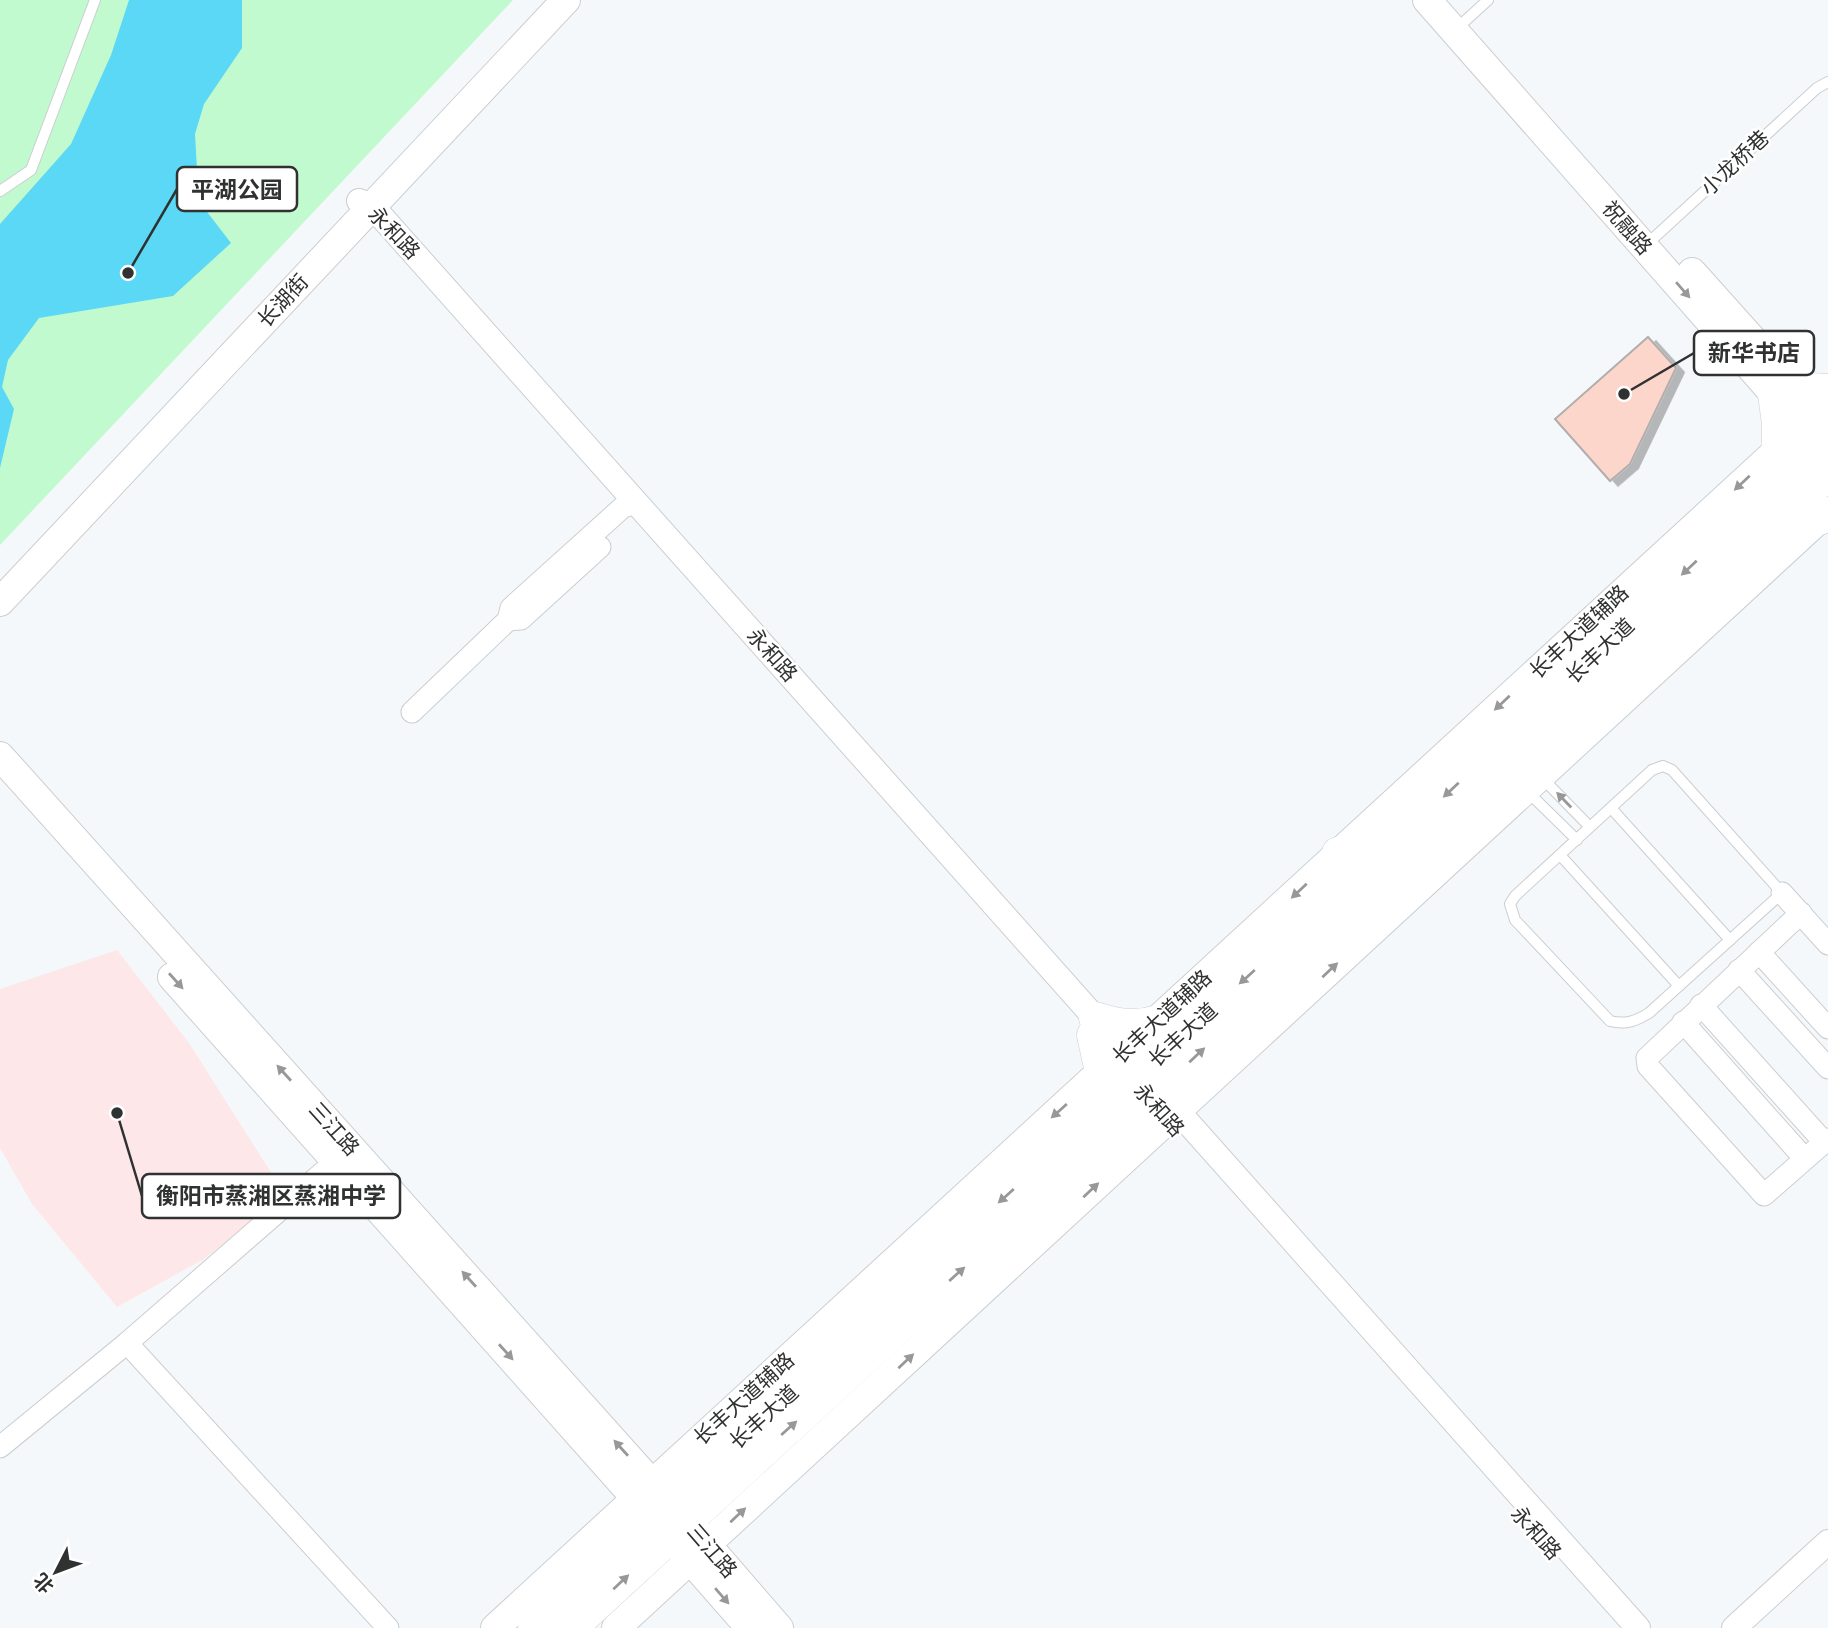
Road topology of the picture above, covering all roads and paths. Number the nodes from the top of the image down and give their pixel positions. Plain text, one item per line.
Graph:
1 (95, 0) edge
2 (548, 0) edge
3 (566, 0) edge
4 (1427, 0) edge
5 (1488, 0) edge
6 (1457, 17) edge
7 (1828, 82) edge
8 (0, 191) edge
9 (365, 208) junction
10 (1651, 240) junction
11 (1782, 387) junction
12 (1823, 430) edge
13 (1777, 450) junction
14 (1777, 485) junction
15 (630, 509) junction
16 (1825, 515) edge
17 (0, 582) edge
18 (0, 602) edge
19 (412, 712) dead end
20 (0, 756) edge
21 (1515, 764) junction
22 (0, 783) edge
23 (1611, 808) junction
24 (1590, 827) junction
25 (1577, 840) junction
26 (1560, 855) junction
27 (1348, 864) junction
28 (1782, 892) junction
29 (1801, 913) junction
30 (1730, 940) junction
31 (1828, 944) edge
32 (1759, 952) junction
33 (1739, 970) junction
34 (1679, 986) junction
35 (1701, 1005) junction
36 (1158, 1021) junction
37 (1683, 1022) junction
38 (1094, 1026) junction
39 (1828, 1028) edge
40 (1828, 1068) edge
41 (1141, 1084) junction
42 (1826, 1140) edge
43 (1805, 1159) junction
44 (335, 1161) junction
45 (127, 1343) junction
46 (0, 1447) edge
47 (671, 1521) junction
48 (1828, 1542) edge
49 (1828, 1553) edge
50 (388, 1628) edge
51 (495, 1628) edge
52 (534, 1628) edge
53 (571, 1628) edge
54 (616, 1628) edge
55 (750, 1628) edge
56 (779, 1628) edge
57 (1620, 1628) edge
58 (1638, 1628) edge
59 (1734, 1628) edge
60 (1747, 1628) edge

1 - 8 lane
2 - 9 main road, 长湖街
3 - 9 main road, 长湖街
4 - 6 main road, 祝融路
5 - 6 lane
6 - 10 main road, 祝融路
7 - 10 lane, 小龙桥巷
9 - 15 street, 永和路
9 - 17 main road, 长湖街
9 - 18 main road, 长湖街
10 - 11 main road, 祝融路
11 - 12 main road, 祝融路
11 - 12 main road
11 - 13 main road
12 - 13 main road, 长丰大道辅路
12 - 14 main road, 长丰大道
12 - 21 main road, 长丰大道
13 - 14 main road
13 -> 27 main road, 长丰大道辅路
14 -> 21 main road, 长丰大道
15 - 19 street
15 - 38 street, 永和路
16 - 21 main road
47 -> 20 main road, 三江路
24 -> 21 lane
21 - 25 lane
21 -> 27 main road, 长丰大道
41 -> 21 main road, 长丰大道
22 -> 44 main road, 三江路
23 - 24 lane
23 - 28 lane
23 - 30 lane
24 - 25 lane
25 - 26 lane
26 - 34 lane
26 - 34 lane
27 -> 36 main road, 长丰大道辅路
27 -> 41 main road, 长丰大道
28 - 29 street
28 - 30 lane
29 - 31 street
29 - 32 street
30 - 34 lane
32 - 33 street
32 - 39 street
33 - 35 street
33 - 40 street
35 - 37 street
35 - 42 street
36 - 38 main road
36 - 41 main road, 长丰大道辅路
37 - 43 street
37 - 43 street
38 - 41 main road
47 -> 41 main road, 长丰大道
41 -> 47 main road, 长丰大道辅路
41 -> 47 main road, 长丰大道
41 - 57 street, 永和路
41 - 58 street, 永和路
42 - 43 street
44 - 45 street
44 -> 47 main road, 三江路
45 - 46 street
45 - 50 street
47 - 51 main road, 长丰大道辅路
47 - 52 main road, 长丰大道
53 -> 47 main road, 长丰大道
47 - 54 main road, 长丰大道辅路
47 -> 55 main road, 三江路
47 - 56 main road, 三江路
48 - 59 street
49 - 60 street

